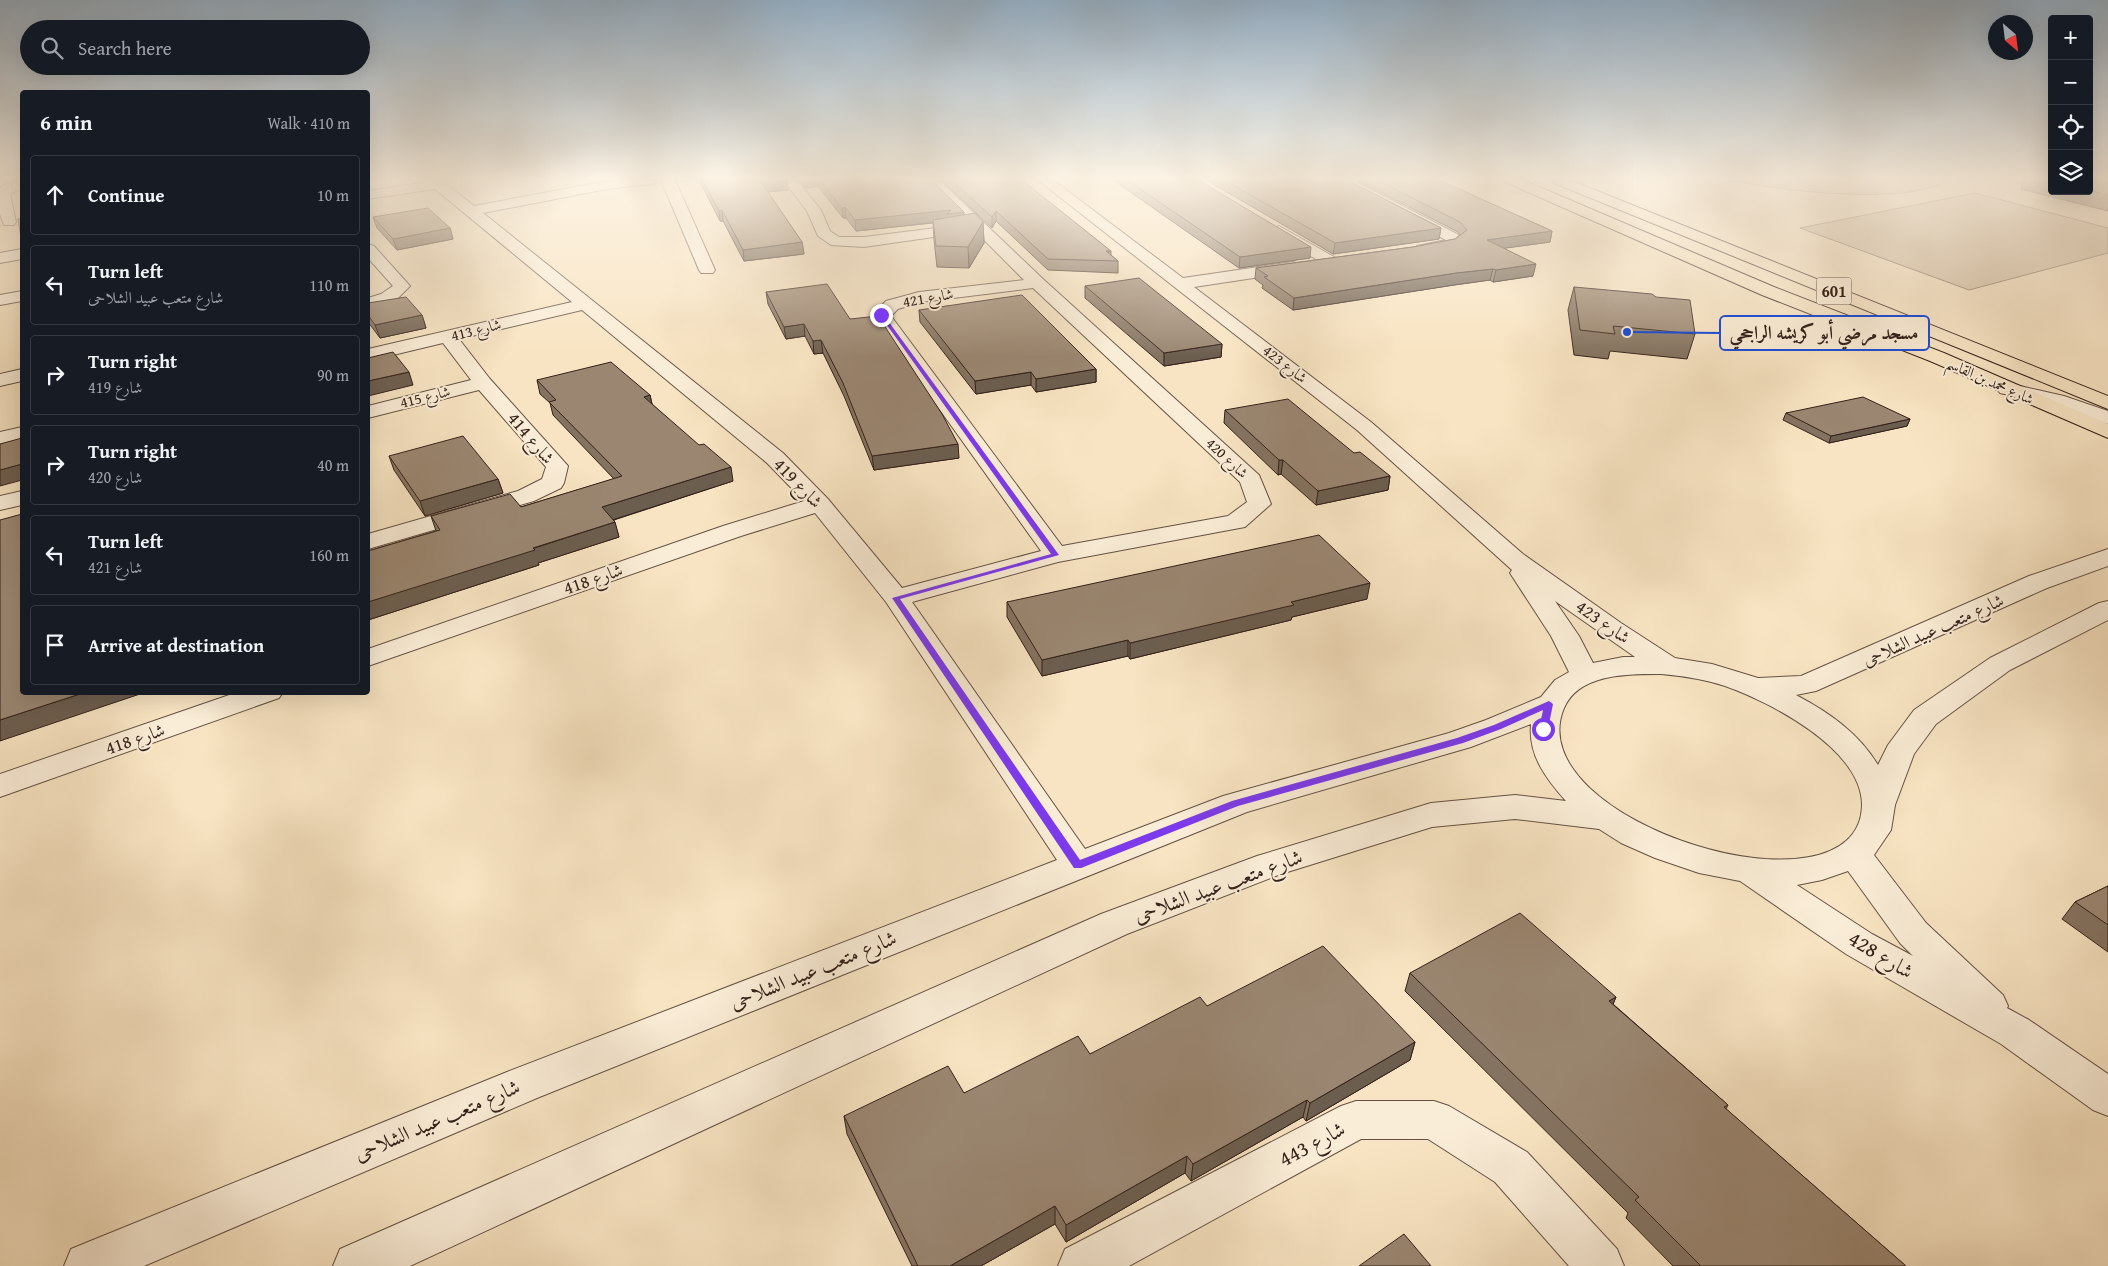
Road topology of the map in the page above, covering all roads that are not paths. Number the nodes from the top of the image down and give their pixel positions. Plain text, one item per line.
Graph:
1 (506, 239) edge
2 (694, 239) edge
3 (832, 239) edge
4 (886, 239) edge
5 (991, 239) edge
6 (1122, 239) edge
7 (1293, 239) edge
8 (1454, 239) edge
9 (1649, 239) edge
10 (1706, 239) edge
11 (1411, 251) edge
12 (370, 252) edge
13 (20, 254) edge
14 (0, 258) edge
15 (1348, 259) edge
16 (1330, 261) junction
17 (707, 270) dead end
18 (1037, 283) junction
19 (1180, 284) junction
20 (20, 296) edge
21 (0, 300) edge
22 (370, 303) edge
23 (585, 304) junction
24 (448, 337) junction
25 (1974, 348) junction
26 (370, 356) edge
27 (20, 375) edge
28 (0, 380) edge
29 (483, 383) junction
30 (2006, 388) junction
31 (2108, 389) edge
32 (2108, 403) edge
33 (370, 411) edge
34 (2108, 418) edge
35 (2108, 432) edge
36 (20, 433) edge
37 (0, 438) edge
38 (20, 498) edge
39 (0, 503) edge
40 (820, 504) junction
41 (370, 541) edge
42 (1056, 555) junction
43 (2108, 556) edge
44 (1514, 559) junction
45 (896, 598) junction
46 (2108, 609) edge
47 (370, 657) edge
48 (1668, 666) junction
49 (1586, 675) junction
50 (1755, 687) junction
51 (260, 695) edge
52 (1549, 704) junction
53 (0, 786) edge
54 (1879, 804) junction
55 (1606, 818) junction
56 (1854, 853) junction
57 (1078, 865) junction
58 (1752, 872) junction
59 (2015, 1032) junction
60 (2108, 1097) edge
61 (88, 1266) edge
62 (357, 1266) edge
63 (1082, 1266) edge
64 (1600, 1266) edge

1 - 23 street, شارع 419
2 - 17 street
3 - 4 street
5 - 18 street, شارع 420
6 - 19 street, شارع 423
7 - 16 street
8 - 11 street
9 - 30 main road, شارع محمد بن القاسم / 601
10 - 25 main road, شارع محمد بن القاسم / 601
12 - 22 street
13 - 14 street
15 - 16 street
16 - 19 street
18 - 42 street, شارع 421
18 - 42 street, شارع 420
19 - 44 street, شارع 423
20 - 21 street
23 - 24 street, شارع 413
23 - 40 street, شارع 419
24 - 26 street, شارع 413
24 - 29 street, شارع 414
25 - 31 main road
25 - 32 main road, شارع محمد بن القاسم / 601
27 - 28 street
29 - 33 street, شارع 415
29 - 41 street, شارع 414
30 - 34 street
30 - 35 main road, شارع محمد بن القاسم / 601
36 - 37 street
38 - 39 street
40 - 45 street, شارع 419
40 - 47 street, شارع 418
42 - 45 street, شارع 420
43 - 50 street, شارع متعب عبيد الشلاحى
44 - 48 street, شارع 423
44 - 49 street, شارع 423
45 - 57 street, شارع 419
46 - 54 street
48 - 49 street
48 - 50 street
49 - 52 street
50 - 54 street
51 - 53 street, شارع 418
52 - 55 street
52 - 57 street, شارع متعب عبيد الشلاحى
54 - 56 street
55 - 58 street
55 - 62 street, شارع متعب عبيد الشلاحى
56 - 58 street
56 - 59 street, شارع 428
57 - 61 street, شارع متعب عبيد الشلاحى
58 - 59 street, شارع 428
59 - 60 street, شارع 428
63 - 64 street, شارع 443

